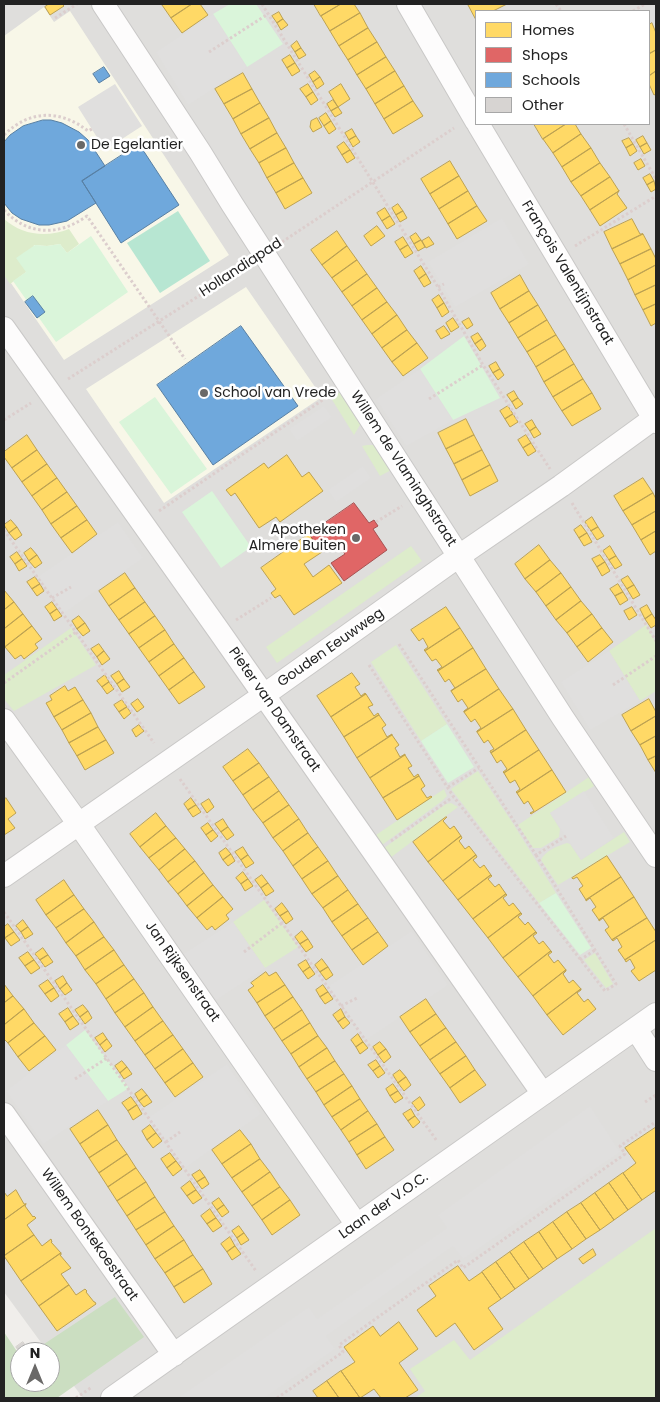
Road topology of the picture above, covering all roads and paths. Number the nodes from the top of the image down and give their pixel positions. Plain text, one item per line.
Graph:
1 (77, 4) edge
2 (103, 4) edge
3 (262, 4) edge
4 (408, 4) edge
5 (268, 14) junction
6 (55, 18) dead end
7 (209, 52) dead end
8 (475, 118) edge
9 (475, 121) edge
10 (479, 125) edge
11 (625, 125) edge
12 (92, 129) dead end
13 (4, 135) edge
14 (656, 179) edge
15 (373, 182) junction
16 (656, 196) edge
17 (4, 210) edge
18 (264, 254) junction
19 (557, 257) junction
20 (444, 284) dead end
21 (438, 287) junction
22 (159, 320) junction
23 (4, 328) edge
24 (185, 359) dead end
25 (483, 365) junction
26 (347, 383) junction
27 (49, 391) junction
28 (429, 399) dead end
29 (656, 419) edge
30 (4, 420) edge
31 (561, 486) junction
32 (420, 495) junction
33 (376, 522) dead end
34 (142, 523) junction
35 (4, 530) edge
36 (459, 556) junction
37 (71, 587) dead end
38 (52, 598) junction
39 (271, 598) dead end
40 (219, 631) junction
41 (76, 632) junction
42 (656, 641) edge
43 (399, 644) dead end
44 (656, 656) edge
45 (369, 664) dead end
46 (4, 683) edge
47 (614, 685) dead end
48 (264, 695) junction
49 (4, 720) edge
50 (167, 762) junction
51 (479, 768) junction
52 (448, 788) junction
53 (453, 796) junction
54 (78, 823) junction
55 (566, 836) dead end
56 (374, 852) junction
57 (536, 855) junction
58 (656, 856) edge
59 (4, 876) edge
60 (4, 912) edge
61 (282, 923) junction
62 (595, 950) junction
63 (244, 952) dead end
64 (580, 960) junction
65 (356, 998) dead end
66 (341, 1006) junction
67 (656, 1014) edge
68 (636, 1028) junction
69 (107, 1058) junction
70 (656, 1060) edge
71 (74, 1079) dead end
72 (543, 1094) junction
73 (656, 1095) edge
74 (645, 1102) dead end
75 (4, 1114) edge
76 (656, 1126) edge
77 (180, 1132) dead end
78 (166, 1142) junction
79 (450, 1160) junction
80 (358, 1225) junction
81 (268, 1289) junction
82 (174, 1355) junction
83 (112, 1398) edge
84 (277, 1398) edge

1 - 6 path
2 - 18 street, Willem de Vlaminghstraat
3 - 5 path
4 - 8 street, François Valentijnstraat
5 - 7 path
5 - 15 path
9 - 15 path, Hollandiapad
10 - 19 street, François Valentijnstraat
11 - 14 path
12 - 13 path
15 - 18 path, Hollandiapad
15 - 21 path
16 - 19 path
17 - 22 path
18 - 22 path, Hollandiapad
18 - 26 street, Willem de Vlaminghstraat
19 - 29 street, François Valentijnstraat
20 - 21 path
21 - 25 path
22 - 24 path
22 - 27 path, Hollandiapad
23 - 27 street, Pieter van Damstraat
25 - 28 path
25 - 31 path
26 - 32 street, Willem de Vlaminghstraat
26 - 34 path
27 - 30 path, Hollandiapad
27 - 34 street, Pieter van Damstraat
29 - 31 street, Gouden Eeuwweg
31 - 36 street, Gouden Eeuwweg
31 - 42 path
32 - 33 path
32 - 36 street, Willem de Vlaminghstraat
34 - 40 street, Pieter van Damstraat
35 - 38 path
36 - 48 street, Gouden Eeuwweg
36 - 58 street, Willem de Vlaminghstraat
37 - 38 path
38 - 41 path
39 - 40 path
40 - 48 street, Pieter van Damstraat
41 - 46 path
41 - 50 path
43 - 51 path
44 - 47 path
45 - 52 path
48 - 50 street, Gouden Eeuwweg
48 - 56 street, Pieter van Damstraat
49 - 54 street, Jan Rijksenstraat
50 - 54 street, Gouden Eeuwweg
50 - 61 path
51 - 52 path
51 - 57 path
52 - 53 path
53 - 56 path
53 - 64 path
54 - 59 street, Gouden Eeuwweg
54 - 80 street, Jan Rijksenstraat
55 - 57 path
56 - 72 street, Pieter van Damstraat
57 - 62 path
60 - 69 path
61 - 63 path
61 - 66 path
62 - 64 path
62 - 64 path
65 - 66 path
66 - 79 path
67 - 68 street, Laan der V.O.C.
68 - 70 street
68 - 72 street, Laan der V.O.C.
69 - 71 path
69 - 78 path
72 - 79 street, Laan der V.O.C.
73 - 74 path
75 - 82 street, Willem Bontekoestraat
76 - 84 path
77 - 78 path
78 - 81 path
79 - 80 street, Laan der V.O.C.
80 - 81 street, Laan der V.O.C.
81 - 82 street, Laan der V.O.C.
82 - 83 street, Laan der V.O.C.

